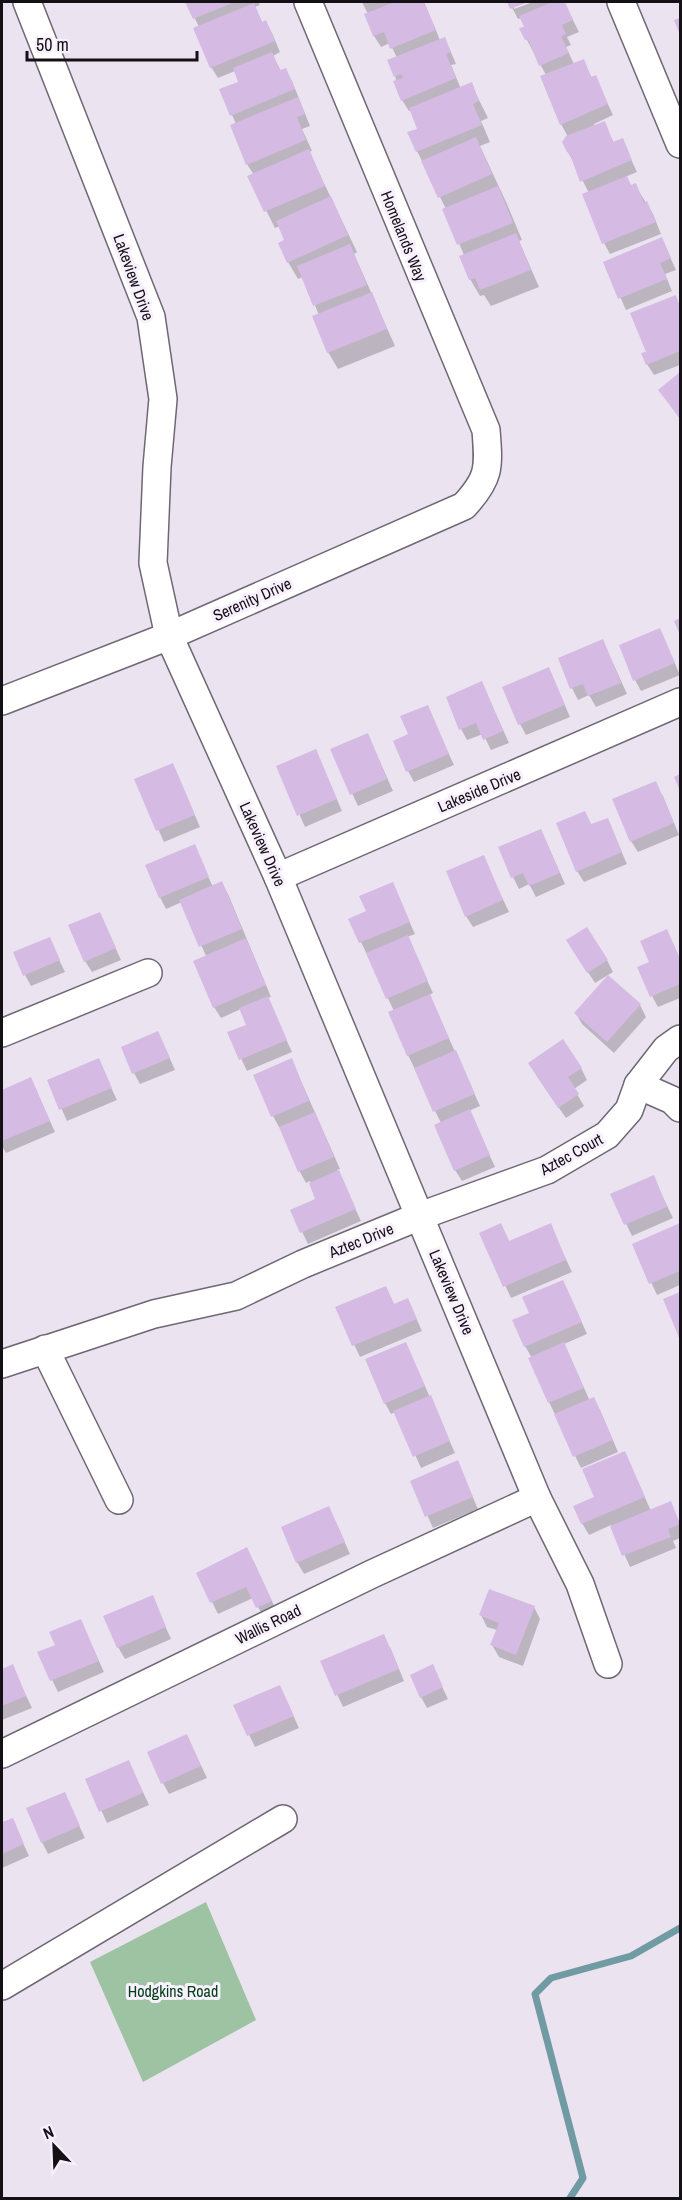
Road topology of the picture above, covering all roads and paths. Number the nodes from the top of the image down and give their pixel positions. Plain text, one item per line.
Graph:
1 (27, 2) edge
2 (308, 2) edge
3 (621, 2) edge
4 (681, 144) edge
5 (486, 474) joint
6 (169, 636) junction
7 (2, 701) edge
8 (681, 702) edge
9 (278, 877) junction
10 (148, 973) dead end
11 (2, 1034) edge
12 (681, 1039) edge
13 (638, 1085) junction
14 (681, 1108) edge
15 (420, 1216) junction
16 (45, 1349) junction
17 (2, 1364) edge
18 (537, 1498) junction
19 (119, 1500) dead end
20 (608, 1664) dead end
21 (2, 1754) edge
22 (283, 1819) dead end
23 (2, 1986) edge

1 - 6 street, Lakeview Drive
2 - 5 street, Homelands Way
3 - 4 street
5 - 6 street, Serenity Drive
6 - 7 street, Serenity Drive
6 - 9 street, Lakeview Drive
8 - 9 street, Lakeside Drive
9 - 15 street, Lakeview Drive
10 - 11 street
12 - 13 street, Aztec Court
13 - 14 street
13 - 15 street, Aztec Court
15 - 16 street, Aztec Drive
15 - 18 street, Lakeview Drive
16 - 17 street, Aztec Drive
16 - 19 street
18 - 20 street, Lakeview Drive
18 - 21 street, Wallis Road
22 - 23 street

